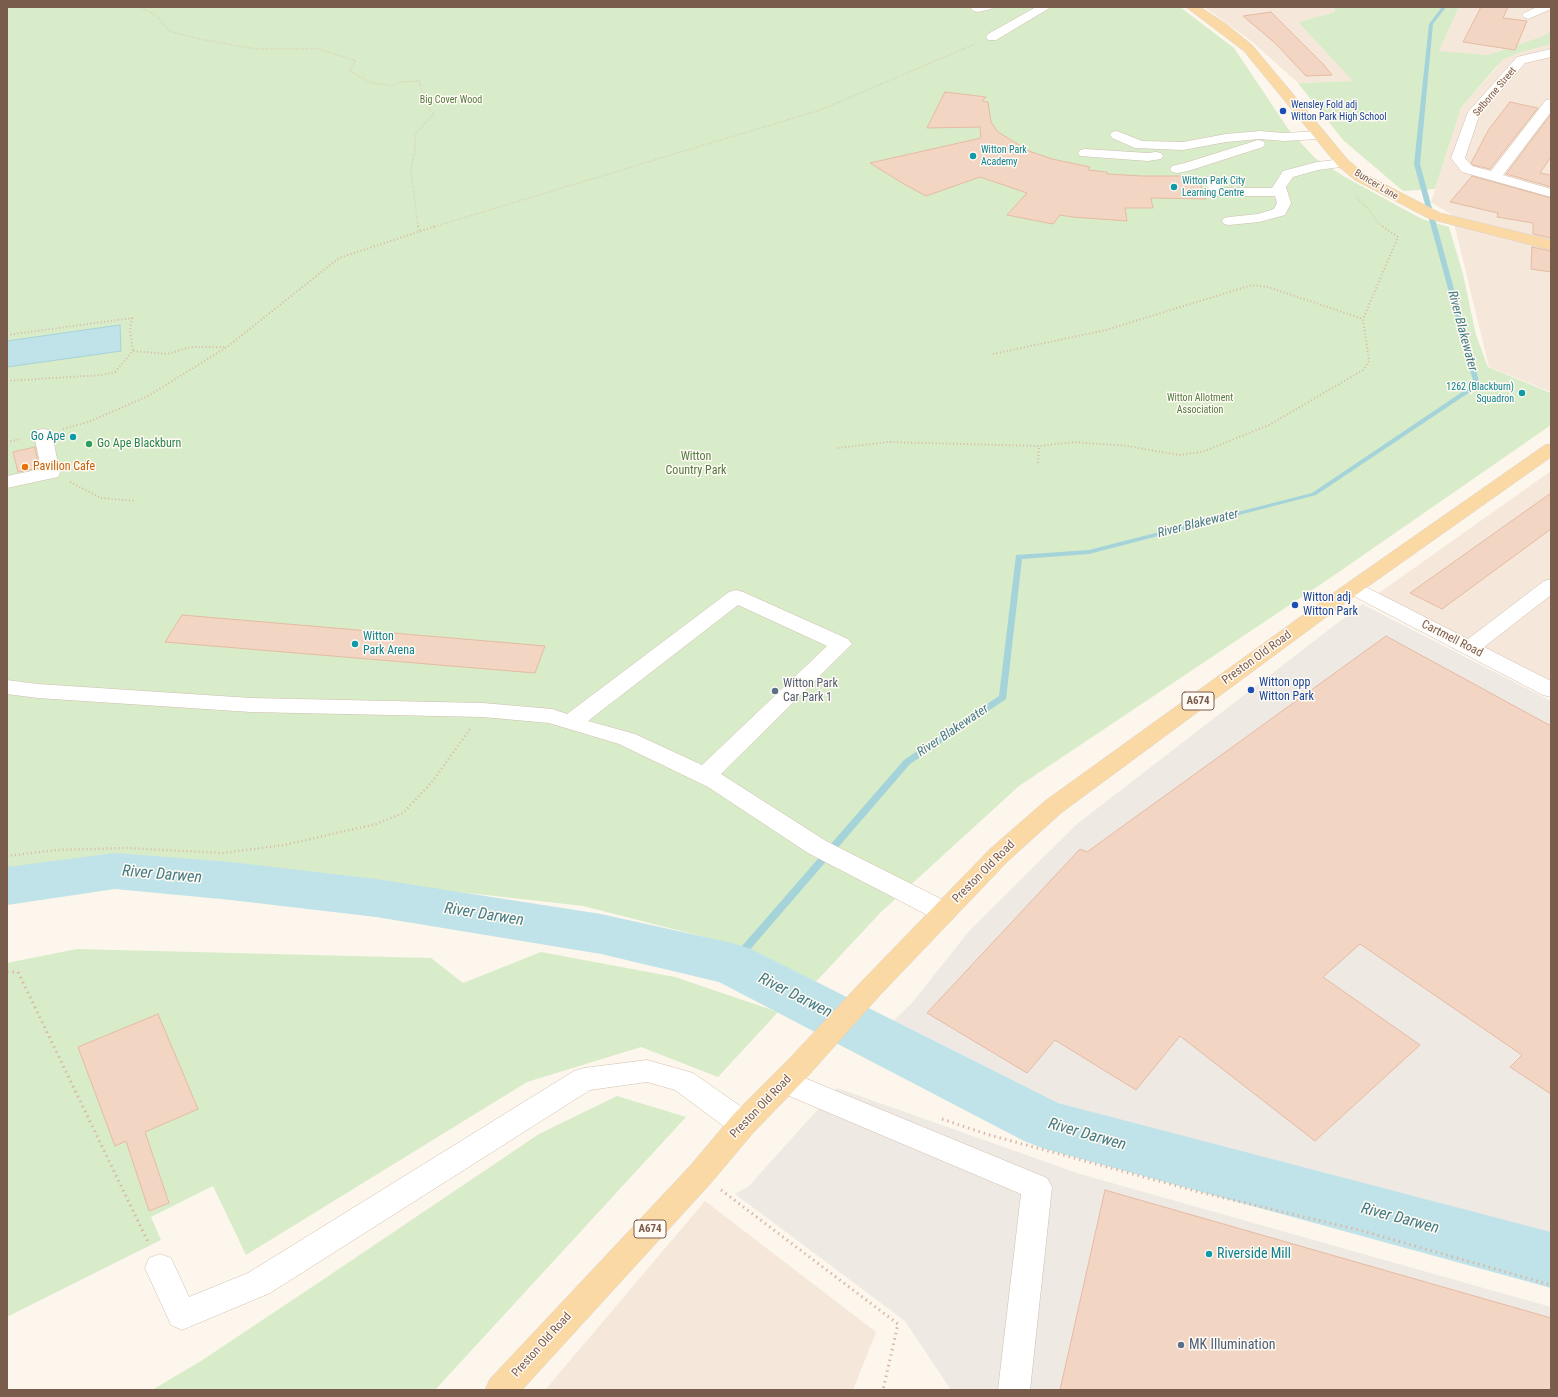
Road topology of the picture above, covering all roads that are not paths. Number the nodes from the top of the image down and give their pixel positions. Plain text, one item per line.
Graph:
1 (974, 7) edge
2 (987, 7) edge
3 (1044, 7) edge
4 (1192, 7) edge
5 (1548, 7) edge
6 (1528, 15) dead end
7 (992, 37) road end
8 (1551, 53) edge
9 (1551, 103) edge
10 (1117, 135) dead end
11 (1319, 135) junction
12 (1278, 139) junction
13 (1084, 153) dead end
14 (1348, 167) junction
15 (1177, 169) dead end
16 (1494, 177) junction
17 (1211, 180) dead end
18 (1281, 192) junction
19 (1551, 192) edge
20 (1229, 221) dead end
21 (1551, 246) edge
22 (43, 434) road end
23 (1551, 449) edge
24 (7, 482) edge
25 (1551, 585) edge
26 (1353, 588) junction
27 (1469, 648) junction
28 (7, 686) edge
29 (1551, 690) edge
30 (570, 723) junction
31 (704, 776) junction
32 (944, 912) junction
33 (791, 1075) junction
34 (743, 1124) junction
35 (160, 1268) road end
36 (501, 1390) edge
37 (1014, 1390) edge

1 - 2 street
3 - 7 street
4 - 11 main road, Buncer Lane
5 - 6 street
8 - 16 street, Selborne Street
9 - 16 street
10 - 12 street
11 - 12 street
11 - 14 main road, Buncer Lane
12 - 13 street
12 - 15 street
14 - 18 street
14 - 21 main road, Buncer Lane
16 - 19 street
17 - 18 street
18 - 20 street
22 - 24 street
23 - 26 main road, Preston Old Road / A674
25 - 27 street
26 - 27 street, Cartmell Road
26 - 32 main road, Preston Old Road / A674
27 - 29 street, Cartmell Road
28 - 30 street
30 - 31 street
30 - 31 street
31 - 32 street
32 - 33 main road, Preston Old Road / A674
33 - 34 main road, Preston Old Road / A674
33 - 37 street
34 - 35 street
34 - 36 main road, Preston Old Road / A674

